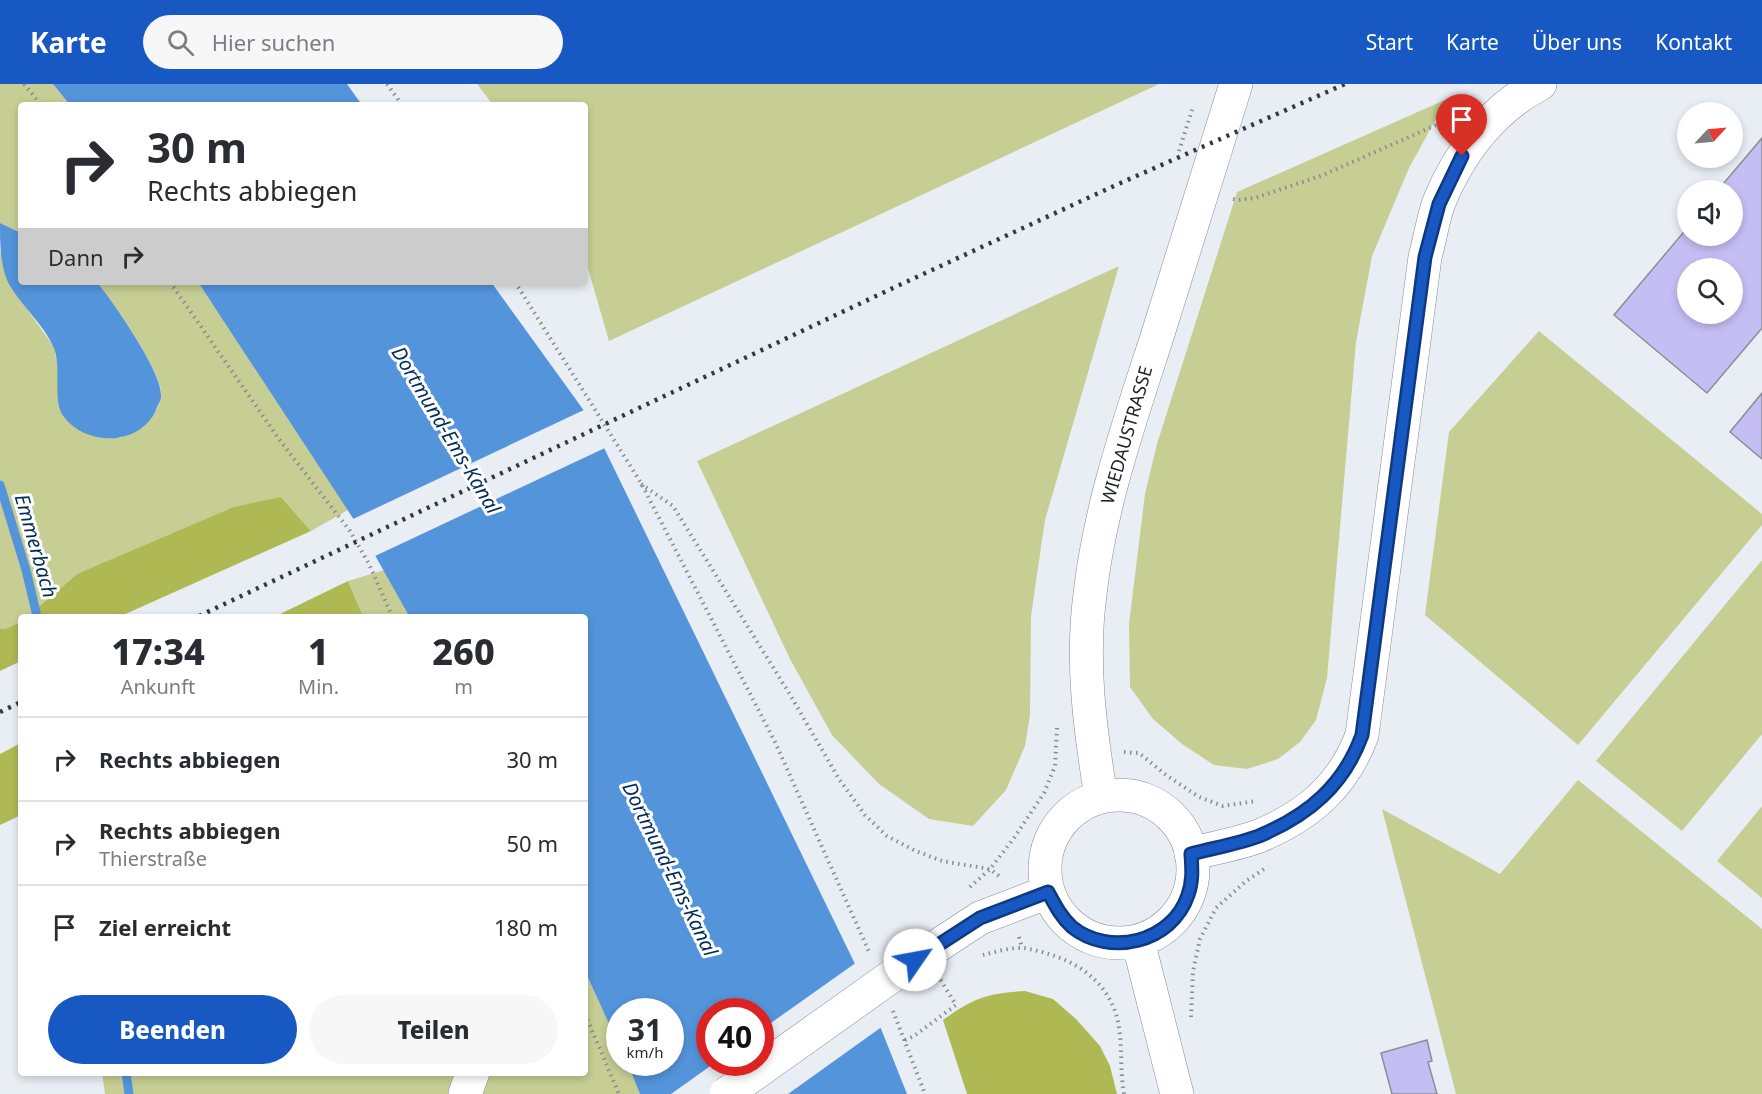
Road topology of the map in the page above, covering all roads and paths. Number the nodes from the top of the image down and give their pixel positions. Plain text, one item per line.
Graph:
1 (24, 84) edge
2 (387, 84) edge
3 (1236, 84) edge
4 (1540, 84) edge
5 (39, 102) edge
6 (400, 102) edge
7 (1494, 117) junction
8 (1203, 192) junction
9 (172, 285) edge
10 (517, 285) edge
11 (641, 483) junction
12 (391, 614) edge
13 (1095, 760) junction
14 (1101, 797) junction
15 (1223, 806) dead end
16 (1191, 854) junction
17 (1245, 882) dead end
18 (1048, 892) junction
19 (1138, 941) junction
20 (871, 956) dead end
21 (979, 956) dead end
22 (1193, 971) dead end
23 (948, 992) dead end
24 (893, 1010) dead end
25 (588, 1021) edge
26 (904, 1040) junction
27 (472, 1076) edge
28 (465, 1094) edge
29 (619, 1094) edge
30 (726, 1094) edge
31 (925, 1094) edge
32 (1124, 1094) edge
33 (1177, 1094) edge

1 - 5 path
2 - 6 path
3 - 8 main road, WIEDAUSTRASSE
4 - 7 main road
7 - 8 path
7 - 16 main road
8 - 13 main road, WIEDAUSTRASSE
9 - 12 path
10 - 11 path
11 - 13 path
11 - 20 path
13 - 14 main road, WIEDAUSTRASSE
13 - 15 path
14 - 16 main road
14 - 18 main road
16 - 19 main road
17 - 22 path
18 - 19 main road
18 - 30 main road, bridge
19 - 33 main road
21 - 32 path
23 - 26 path
24 - 26 path
25 - 29 path
26 - 31 path
27 - 28 main road

